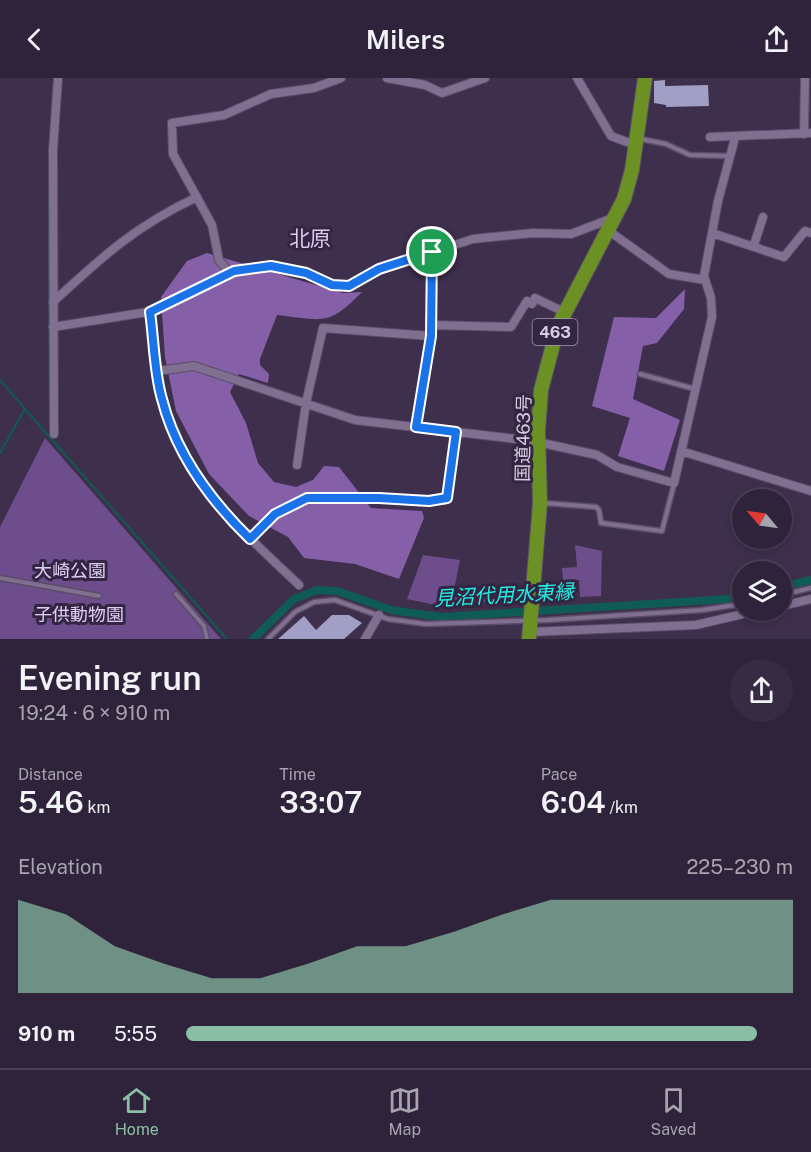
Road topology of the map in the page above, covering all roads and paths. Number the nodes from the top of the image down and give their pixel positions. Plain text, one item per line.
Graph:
1 (58, 78) edge
2 (341, 78) edge
3 (387, 78) edge
4 (485, 78) edge
5 (577, 78) edge
6 (645, 78) edge
7 (805, 78) edge
8 (807, 134) edge
9 (710, 137) dead end
10 (735, 138) junction
11 (636, 142) junction
12 (730, 156) junction
13 (197, 197) junction
14 (617, 216) junction
15 (763, 217) dead end
16 (609, 231) junction
17 (712, 233) junction
18 (811, 233) edge
19 (754, 245) junction
20 (432, 252) junction
21 (229, 272) junction
22 (705, 280) junction
23 (53, 302) junction
24 (150, 312) junction
25 (564, 312) junction
26 (431, 325) junction
27 (53, 327) junction
28 (431, 336) junction
29 (158, 371) junction
30 (640, 374) dead end
31 (695, 389) junction
32 (306, 403) junction
33 (416, 427) junction
34 (456, 432) junction
35 (54, 434) dead end
36 (538, 442) junction
37 (681, 451) junction
38 (297, 465) dead end
39 (674, 483) junction
40 (811, 491) edge
41 (540, 503) junction
42 (250, 539) junction
43 (0, 578) edge
44 (299, 585) dead end
45 (811, 588) edge
46 (792, 593) edge
47 (176, 594) dead end
48 (99, 596) dead end
49 (811, 599) edge
50 (792, 604) edge
51 (732, 606) edge
52 (379, 615) junction
53 (732, 617) edge
54 (548, 620) junction
55 (530, 627) edge
56 (548, 632) junction
57 (207, 639) edge
58 (268, 639) edge
59 (365, 639) edge

1 - 23 street
2 - 13 street
3 - 4 street
5 - 11 street
6 - 11 highway, 国道463号 / 463
7 - 8 street
8 - 10 street
9 - 10 street
10 - 12 street
11 - 12 lane
11 - 14 highway, 国道463号 / 463
12 - 17 street
13 - 21 street
13 - 23 street
14 - 16 highway, 国道463号 / 463
14 - 20 street
15 - 19 street
16 - 22 street
16 - 25 highway, 国道463号 / 463
17 - 19 street
17 - 22 street
18 - 19 street
20 - 21 street
20 - 26 street
21 - 24 street
22 - 31 street
23 - 27 street
24 - 27 street
24 - 29 street
25 - 26 street
25 - 36 highway, 国道463号 / 463
26 - 28 street
27 - 35 street
28 - 32 street
28 - 33 street
29 - 32 street
29 - 42 street
30 - 31 lane
31 - 37 street
32 - 33 street
32 - 38 street
33 - 34 street
34 - 36 street
34 - 42 street
36 - 39 street
36 - 41 highway, 国道463号 / 463
37 - 39 street
37 - 40 street
39 - 41 lane
41 - 55 highway, 国道463号 / 463
42 - 44 street
43 - 48 lane
45 - 46 lane
47 - 57 lane
49 - 50 street
51 - 54 lane
52 - 55 lane
52 - 58 lane
52 - 59 street
53 - 56 street
54 - 55 lane
54 - 56 lane
55 - 56 street

